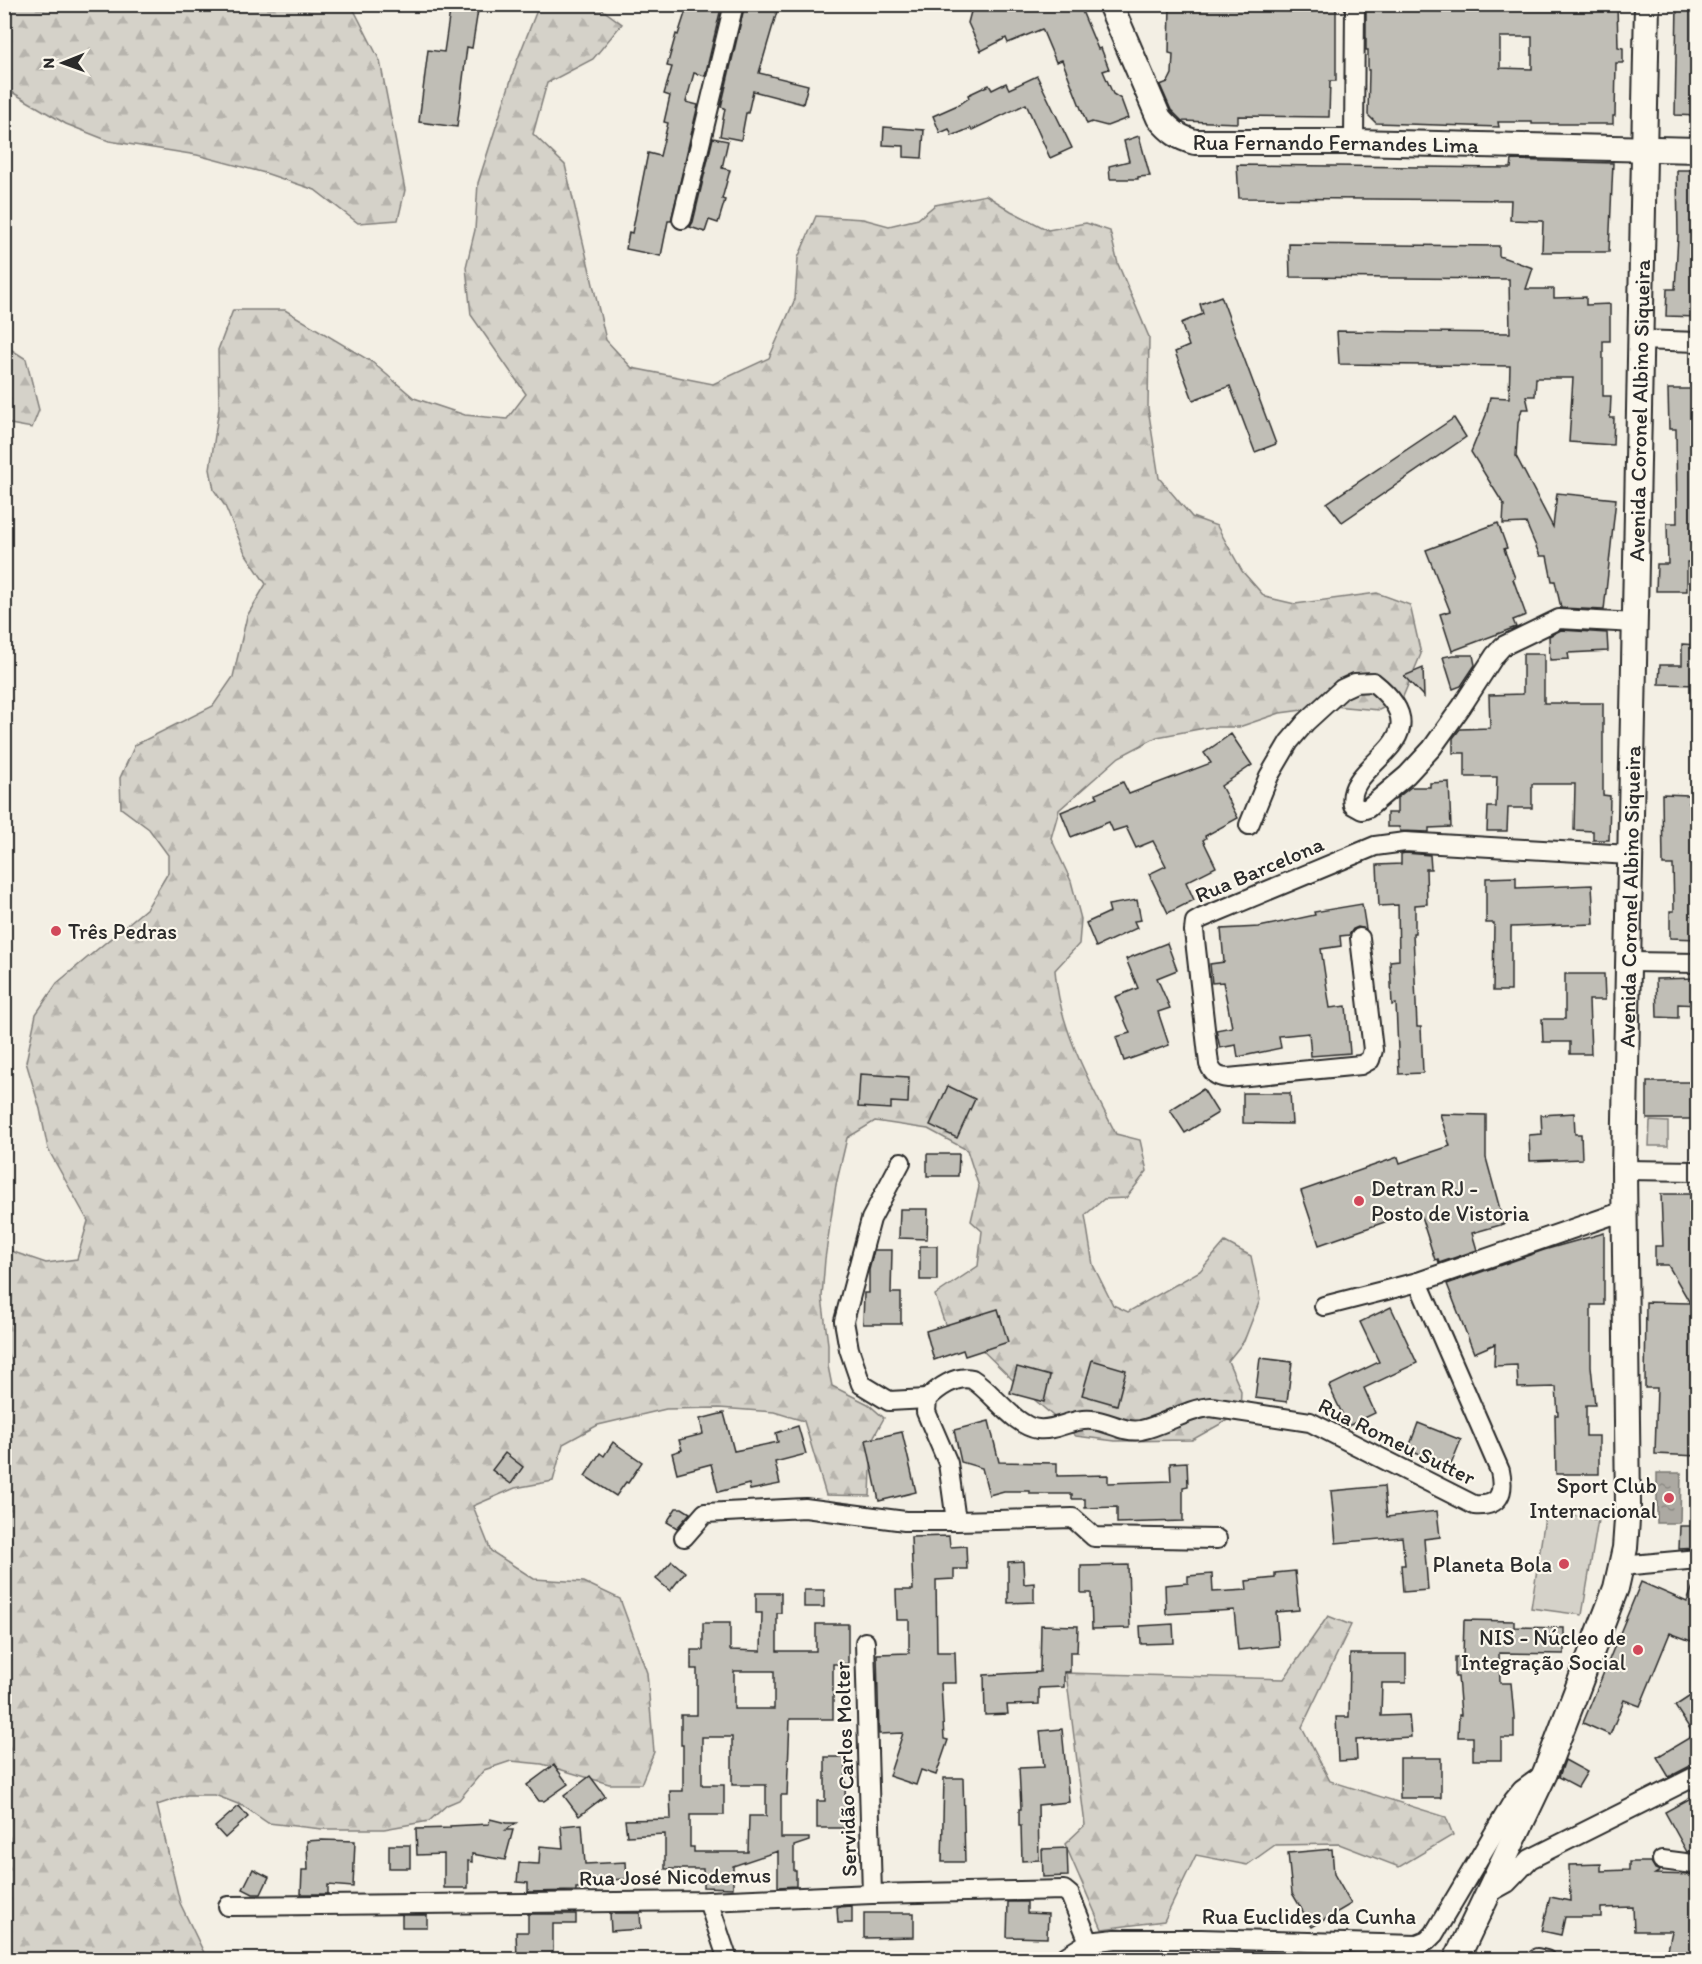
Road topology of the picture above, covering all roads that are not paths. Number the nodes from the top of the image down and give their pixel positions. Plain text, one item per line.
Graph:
1 (734, 4) edge
2 (1110, 4) edge
3 (1355, 4) edge
4 (1647, 4) edge
5 (1354, 142) junction
6 (1645, 149) junction
7 (1698, 150) edge
8 (682, 219) dead end
9 (1640, 340) junction
10 (1698, 342) edge
11 (1636, 623) junction
12 (1249, 825) dead end
13 (1630, 855) junction
14 (1360, 938) dead end
15 (1630, 962) junction
16 (1698, 963) edge
17 (902, 1162) dead end
18 (1624, 1170) junction
19 (1698, 1171) edge
20 (1624, 1211) junction
21 (1418, 1282) junction
22 (1324, 1306) dead end
23 (927, 1399) junction
24 (957, 1521) junction
25 (684, 1537) dead end
26 (1217, 1539) dead end
27 (1698, 1559) edge
28 (1621, 1566) junction
29 (865, 1642) dead end
30 (1545, 1773) junction
31 (1698, 1775) edge
32 (1662, 1860) dead end
33 (1698, 1861) edge
34 (1489, 1893) junction
35 (872, 1894) junction
36 (708, 1901) junction
37 (228, 1906) dead end
38 (1089, 1942) junction
39 (1309, 1952) edge
40 (728, 1959) edge
41 (1060, 1959) edge
42 (1456, 1959) edge

1 - 8 street
2 - 5 main road, Rua Fernando Fernandes Lima
3 - 5 street
4 - 6 main road, Avenida Coronel Albino Siqueira
5 - 6 main road, Rua Fernando Fernandes Lima
6 - 7 main road, Rua Fernando Fernandes Lima
6 - 9 main road, Avenida Coronel Albino Siqueira
9 - 10 street
9 - 11 main road, Avenida Coronel Albino Siqueira
11 - 12 street
11 - 13 main road, Avenida Coronel Albino Siqueira
13 - 14 street, Rua Barcelona
13 - 15 main road, Avenida Coronel Albino Siqueira
15 - 16 street
15 - 18 main road, Avenida Coronel Albino Siqueira
17 - 23 street
18 - 19 street
18 - 20 main road, Avenida Coronel Albino Siqueira
20 - 21 street
20 - 28 main road, Avenida Coronel Albino Siqueira
21 - 22 street
21 - 23 street, Rua Romeu Sutter
23 - 24 street
24 - 25 street
24 - 26 street
27 - 28 street
28 - 30 main road, Avenida Coronel Albino Siqueira
29 - 35 street, Servidão Carlos Molter
30 - 34 main road, Avenida Coronel Albino Siqueira
30 - 39 street, Rua Euclides da Cunha
31 - 34 street
32 - 33 street
34 - 42 main road, Avenida Coronel Albino Siqueira
35 - 36 street, Rua José Nicodemus
35 - 38 street, Rua José Nicodemus
36 - 37 street, Rua José Nicodemus
36 - 40 street
38 - 39 street, Rua Euclides da Cunha
38 - 41 street, Rua Euclides da Cunha

